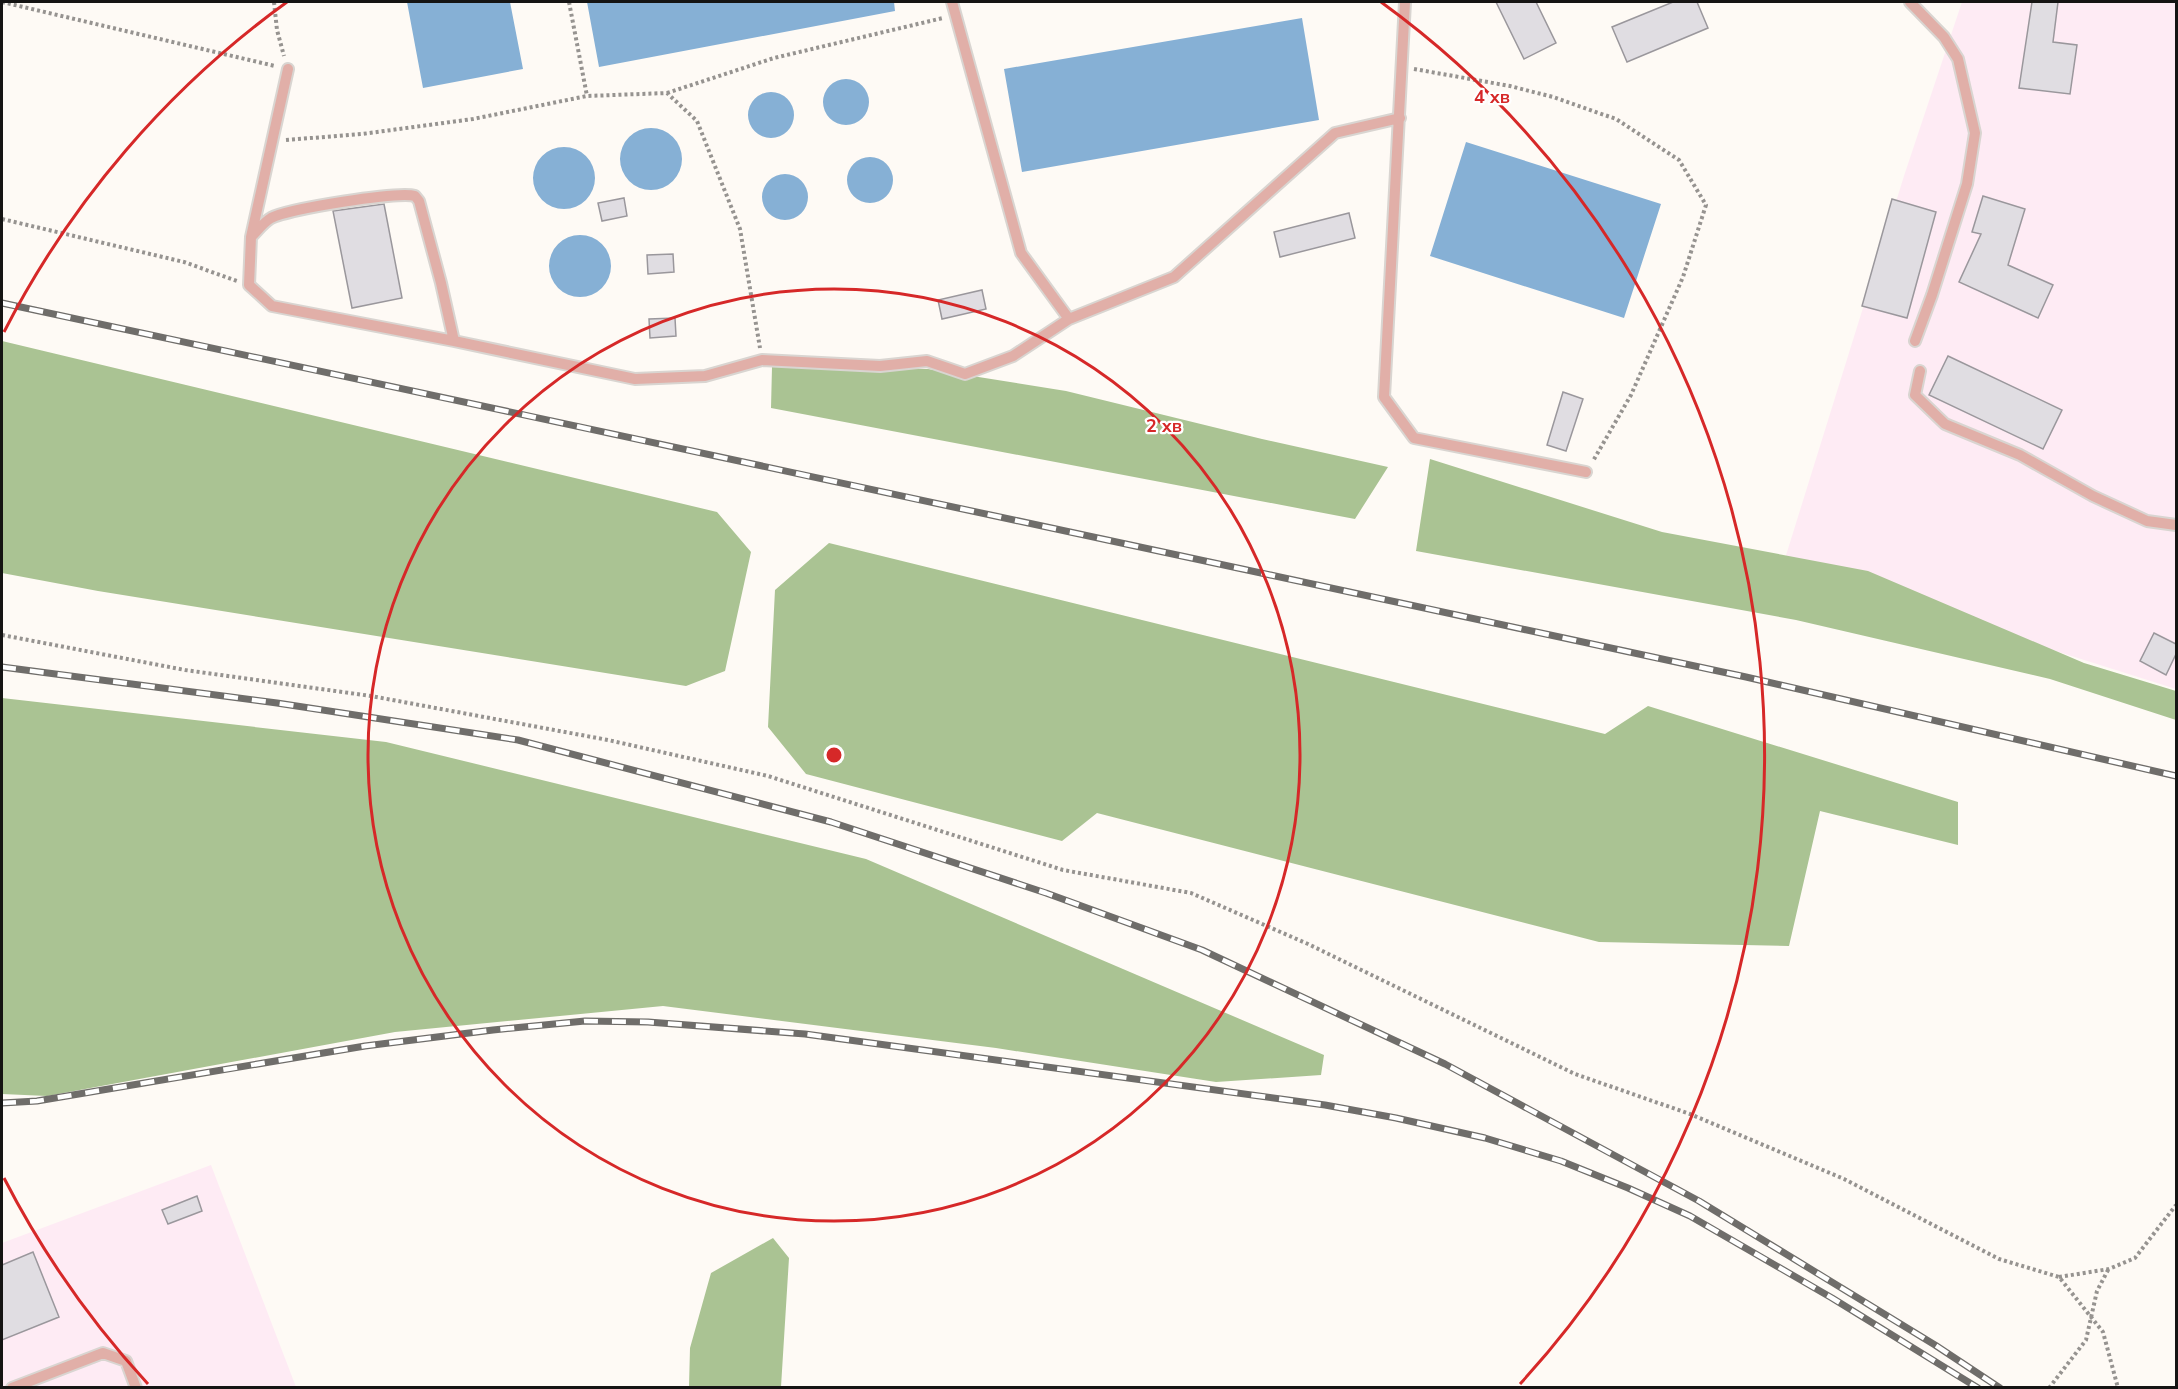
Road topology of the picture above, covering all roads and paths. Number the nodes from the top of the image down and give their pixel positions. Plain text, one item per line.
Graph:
1 (2, 2) edge
2 (274, 2) edge
3 (569, 2) edge
4 (952, 2) edge
5 (1405, 2) edge
6 (1910, 2) edge
7 (956, 16) junction
8 (1402, 67) junction
9 (288, 69) junction
10 (667, 93) junction
11 (586, 96) junction
12 (1400, 118) junction
13 (272, 141) junction
14 (2, 219) edge
15 (251, 237) junction
16 (249, 285) junction
17 (1070, 319) junction
18 (454, 340) junction
19 (1915, 341) dead end
20 (762, 360) junction
21 (1920, 371) dead end
22 (1586, 472) joint
23 (2176, 525) edge
24 (2, 635) edge
25 (2176, 1206) edge
26 (2109, 1269) junction
27 (2059, 1277) junction
28 (2092, 1319) junction
29 (12, 1388) edge
30 (136, 1388) edge
31 (2049, 1388) edge
32 (2118, 1388) edge

1 - 9 path
2 - 9 path
3 - 11 path
4 - 7 lane
5 - 8 lane
6 - 19 lane
7 - 10 path
7 - 17 lane
8 - 12 lane
8 - 22 path
9 - 13 lane
10 - 11 path
10 - 20 path
11 - 13 path
12 - 17 lane
12 - 22 lane
13 - 15 lane
14 - 16 path
15 - 16 lane
15 - 18 lane
16 - 18 lane
17 - 20 lane
18 - 20 lane
21 - 23 lane
24 - 27 path
25 - 26 path
26 - 27 path
26 - 28 path
27 - 28 path
28 - 31 path
28 - 32 path
29 - 30 lane

